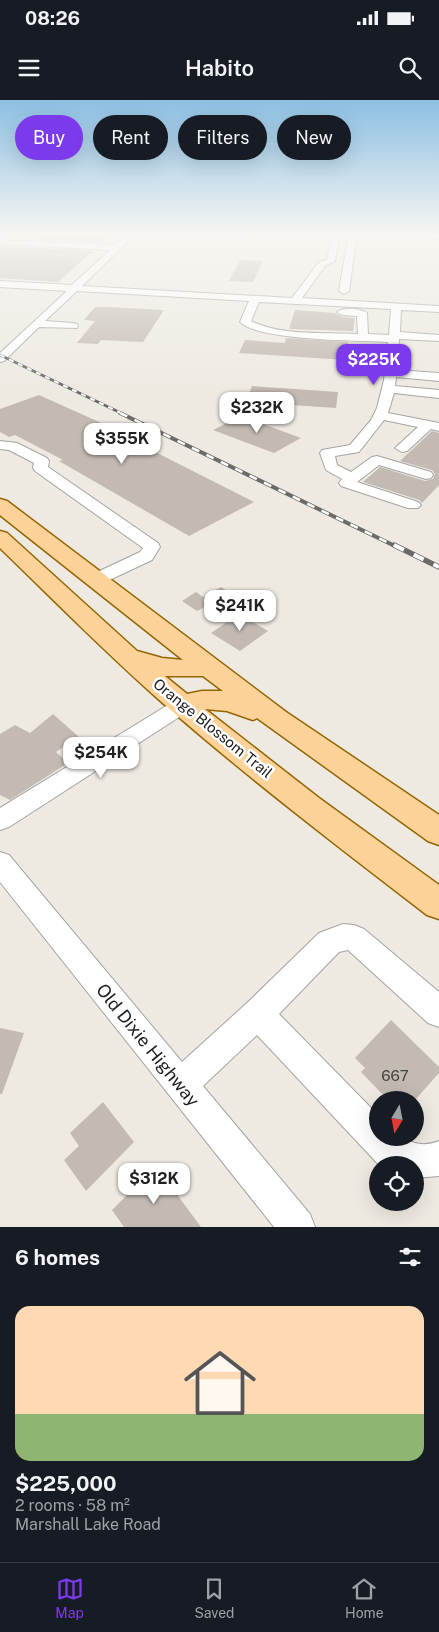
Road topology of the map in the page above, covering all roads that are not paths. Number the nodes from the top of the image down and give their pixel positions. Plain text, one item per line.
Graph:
1 (30, 286) edge
2 (78, 286) edge
3 (306, 286) edge
4 (345, 286) edge
5 (75, 288) junction
6 (344, 291) dead end
7 (294, 301) junction
8 (253, 303) junction
9 (396, 306) junction
10 (439, 309) edge
11 (36, 324) junction
12 (73, 326) dead end
13 (363, 337) junction
14 (394, 337) junction
15 (439, 338) edge
16 (0, 359) edge
17 (390, 373) junction
18 (439, 377) edge
19 (388, 389) junction
20 (433, 394) edge
21 (424, 409) dead end
22 (380, 415) junction
23 (434, 426) edge
24 (0, 445) edge
25 (402, 448) dead end
26 (426, 475) dead end
27 (352, 478) junction
28 (0, 505) edge
29 (413, 505) dead end
30 (0, 537) edge
31 (95, 580) junction
32 (126, 656) junction
33 (207, 667) junction
34 (183, 705) junction
35 (276, 719) junction
36 (0, 820) edge
37 (439, 832) edge
38 (0, 863) edge
39 (439, 904) edge
40 (439, 1012) edge
41 (258, 1014) junction
42 (181, 1085) junction
43 (439, 1158) edge
44 (297, 1227) edge

1 - 5 street
2 - 5 street
3 - 7 street
4 - 6 street
5 - 8 street
5 - 11 street
7 - 8 street
7 - 9 street
8 - 13 street
8 - 13 street
9 - 10 street
9 - 14 street
11 - 12 street
11 - 16 street
13 - 14 street
14 - 15 street
14 - 17 street
17 - 18 street
17 - 19 street
19 - 20 street
19 - 22 street
20 - 21 street
22 - 23 street
22 - 27 street
23 - 25 street
24 - 31 street
26 - 27 street
27 - 29 street
28 - 31 main road
30 - 32 main road, Orange Blossom Trail
31 - 33 main road
32 - 33 main road
32 - 34 main road, Orange Blossom Trail
33 - 35 main road
34 - 35 main road
34 - 36 street
34 - 39 main road, Orange Blossom Trail
35 - 37 main road
38 - 42 street, Old Dixie Highway
40 - 41 street
41 - 42 street
41 - 43 street
42 - 44 street, Old Dixie Highway

